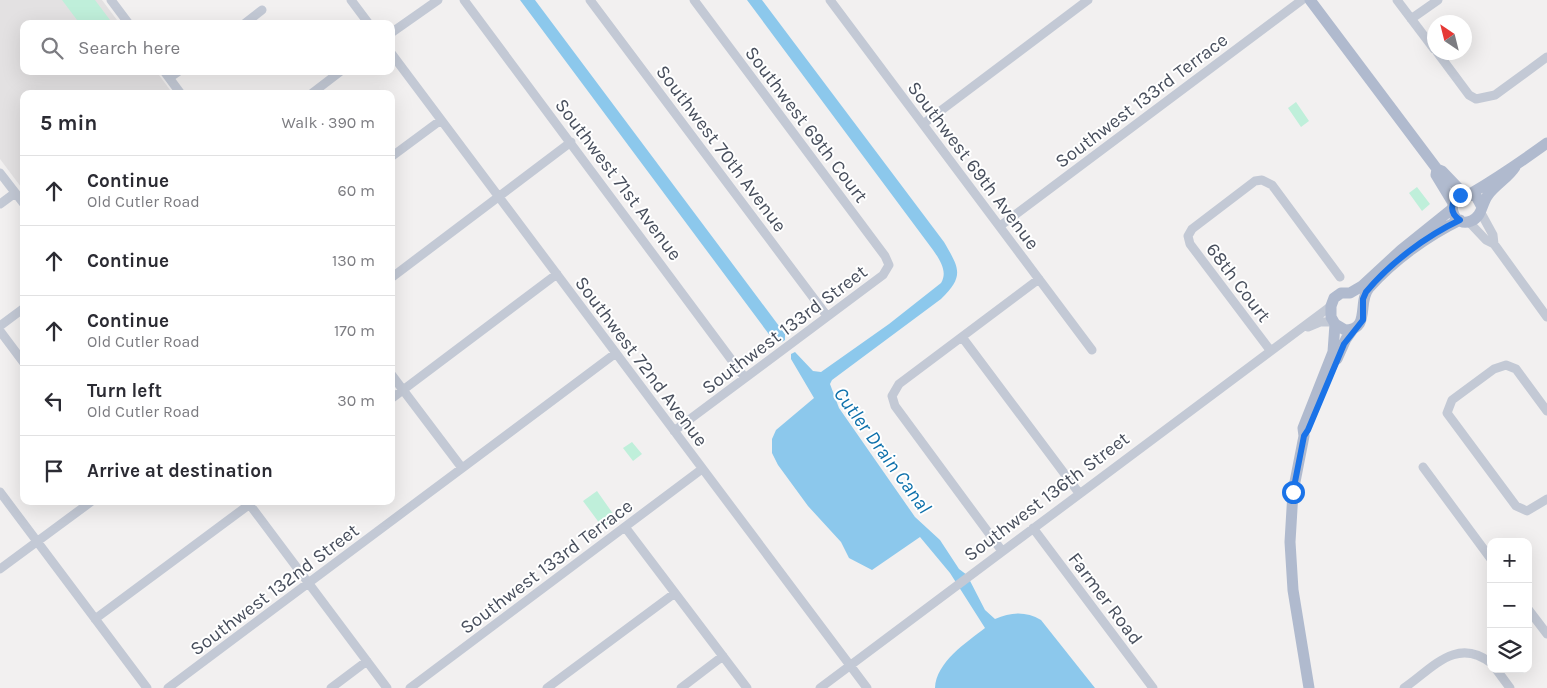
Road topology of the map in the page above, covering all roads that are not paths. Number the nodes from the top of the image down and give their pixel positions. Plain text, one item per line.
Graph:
1 (111, 0) edge
2 (351, 0) edge
3 (438, 0) edge
4 (464, 0) edge
5 (590, 0) edge
6 (694, 0) edge
7 (1088, 0) edge
8 (1302, 0) edge
9 (1310, 0) edge
10 (1397, 0) edge
11 (1438, 0) edge
12 (832, 1) edge
13 (262, 10) dead end
14 (1412, 19) junction
15 (125, 20) edge
16 (249, 20) edge
17 (366, 20) edge
18 (395, 31) edge
19 (1427, 40) edge
20 (1547, 56) edge
21 (395, 59) edge
22 (1443, 60) edge
23 (167, 75) edge
24 (336, 75) edge
25 (178, 90) edge
26 (316, 90) edge
27 (441, 120) junction
28 (923, 124) junction
29 (572, 142) junction
30 (1547, 143) edge
31 (395, 154) edge
32 (1515, 167) junction
33 (1437, 169) junction
34 (0, 172) edge
35 (15, 193) junction
36 (1467, 194) junction
37 (499, 197) junction
38 (20, 199) edge
39 (0, 204) edge
40 (1452, 206) junction
41 (1481, 210) junction
42 (1464, 221) junction
43 (1000, 226) junction
44 (1494, 244) junction
45 (888, 269) joint
46 (557, 274) junction
47 (395, 275) edge
48 (1340, 277) dead end
49 (1039, 279) junction
50 (1350, 292) junction
51 (1331, 306) junction
52 (1362, 307) junction
53 (20, 311) edge
54 (827, 316) junction
55 (1547, 317) edge
56 (1334, 323) junction
57 (0, 326) edge
58 (1353, 329) junction
59 (0, 331) edge
60 (1294, 333) junction
61 (962, 337) junction
62 (1092, 350) dead end
63 (1270, 350) junction
64 (616, 353) junction
65 (20, 358) edge
66 (746, 378) junction
67 (395, 379) edge
68 (403, 390) junction
69 (395, 396) edge
70 (1547, 411) edge
71 (674, 431) junction
72 (1304, 436) junction
73 (1423, 467) dead end
74 (462, 468) junction
75 (702, 469) junction
76 (0, 492) edge
77 (1079, 493) junction
78 (1547, 499) edge
79 (87, 505) edge
80 (246, 505) edge
81 (252, 505) edge
82 (625, 527) junction
83 (1033, 528) junction
84 (38, 542) junction
85 (1002, 551) junction
86 (1487, 553) edge
87 (0, 569) edge
88 (308, 583) junction
89 (675, 593) junction
90 (1532, 614) edge
91 (95, 619) junction
92 (1547, 634) edge
93 (723, 656) junction
94 (367, 661) junction
95 (1487, 661) edge
96 (850, 665) junction
97 (1499, 673) edge
98 (147, 688) edge
99 (168, 688) edge
100 (331, 688) edge
101 (387, 688) edge
102 (410, 688) edge
103 (547, 688) edge
104 (681, 688) edge
105 (747, 688) edge
106 (820, 688) edge
107 (867, 688) edge
108 (1153, 688) edge
109 (1309, 688) edge
110 (1404, 688) edge
111 (1510, 688) edge

1 - 15 street
2 - 17 street
3 - 18 street
4 - 29 street, Southwest 71st Avenue
5 - 54 street, Southwest 70th Avenue
6 - 45 street, Southwest 69th Court
7 - 28 street
8 - 43 street, Southwest 133rd Terrace
9 - 33 main road
10 - 14 street
11 - 14 street
12 - 28 street, Southwest 69th Avenue
13 - 16 street
14 - 19 street
20 - 22 street
21 - 27 street, Southwest 72nd Avenue
23 - 25 street
24 - 26 street
27 - 31 street
27 - 37 street, Southwest 72nd Avenue
28 - 43 street, Southwest 69th Avenue
29 - 37 street
29 - 66 street, Southwest 71st Avenue
30 - 32 main road
32 - 36 main road
32 - 41 main road
33 - 36 main road
33 - 40 main road
34 - 35 street
35 - 38 street
35 - 39 street
36 - 40 main road
36 - 41 main road
37 - 46 street, Southwest 72nd Avenue
37 - 47 street
40 - 42 main road
40 - 50 main road
41 - 42 main road
41 - 44 street
42 - 44 street
42 - 52 main road
43 - 49 street, Southwest 69th Avenue
44 - 55 street
45 - 54 street, Southwest 133rd Street
46 - 64 street, Southwest 72nd Avenue
46 - 68 street
48 - 63 street, 68th Court
49 - 61 street
49 - 62 street, Southwest 69th Avenue
50 - 51 main road
50 - 52 main road
51 - 56 main road
51 - 60 street, Southwest 136th Street
52 - 58 main road
53 - 57 street
54 - 66 street, Southwest 133rd Street
56 - 58 main road
56 - 60 street, Southwest 136th Street
56 - 72 main road
58 - 72 main road
59 - 65 street
60 - 63 street, Southwest 136th Street
61 - 77 street
61 - 85 street
63 - 77 street, Southwest 136th Street
64 - 71 street, Southwest 72nd Avenue
64 - 74 street, Southwest 132nd Street
66 - 71 street, Southwest 133rd Street
67 - 68 street
68 - 69 street
68 - 74 street
70 - 78 street
71 - 75 street, Southwest 72nd Avenue
72 - 109 main road
73 - 86 street
74 - 88 street, Southwest 132nd Street
75 - 82 street, Southwest 133rd Terrace
75 - 96 street, Southwest 72nd Avenue
76 - 84 street
77 - 83 street, Southwest 136th Street
79 - 84 street
80 - 91 street
81 - 88 street
82 - 89 street
82 - 102 street, Southwest 133rd Terrace
83 - 85 street, Southwest 136th Street
83 - 108 street, Farmer Road
84 - 87 street
84 - 91 street
85 - 96 street, Southwest 136th Street
88 - 94 street
88 - 99 street, Southwest 132nd Street
89 - 93 street
89 - 103 street
90 - 92 street
91 - 98 street
93 - 104 street
93 - 105 street
94 - 100 street
94 - 101 street
95 - 110 street
96 - 106 street, Southwest 136th Street
96 - 107 street, Southwest 72nd Avenue
97 - 111 street

